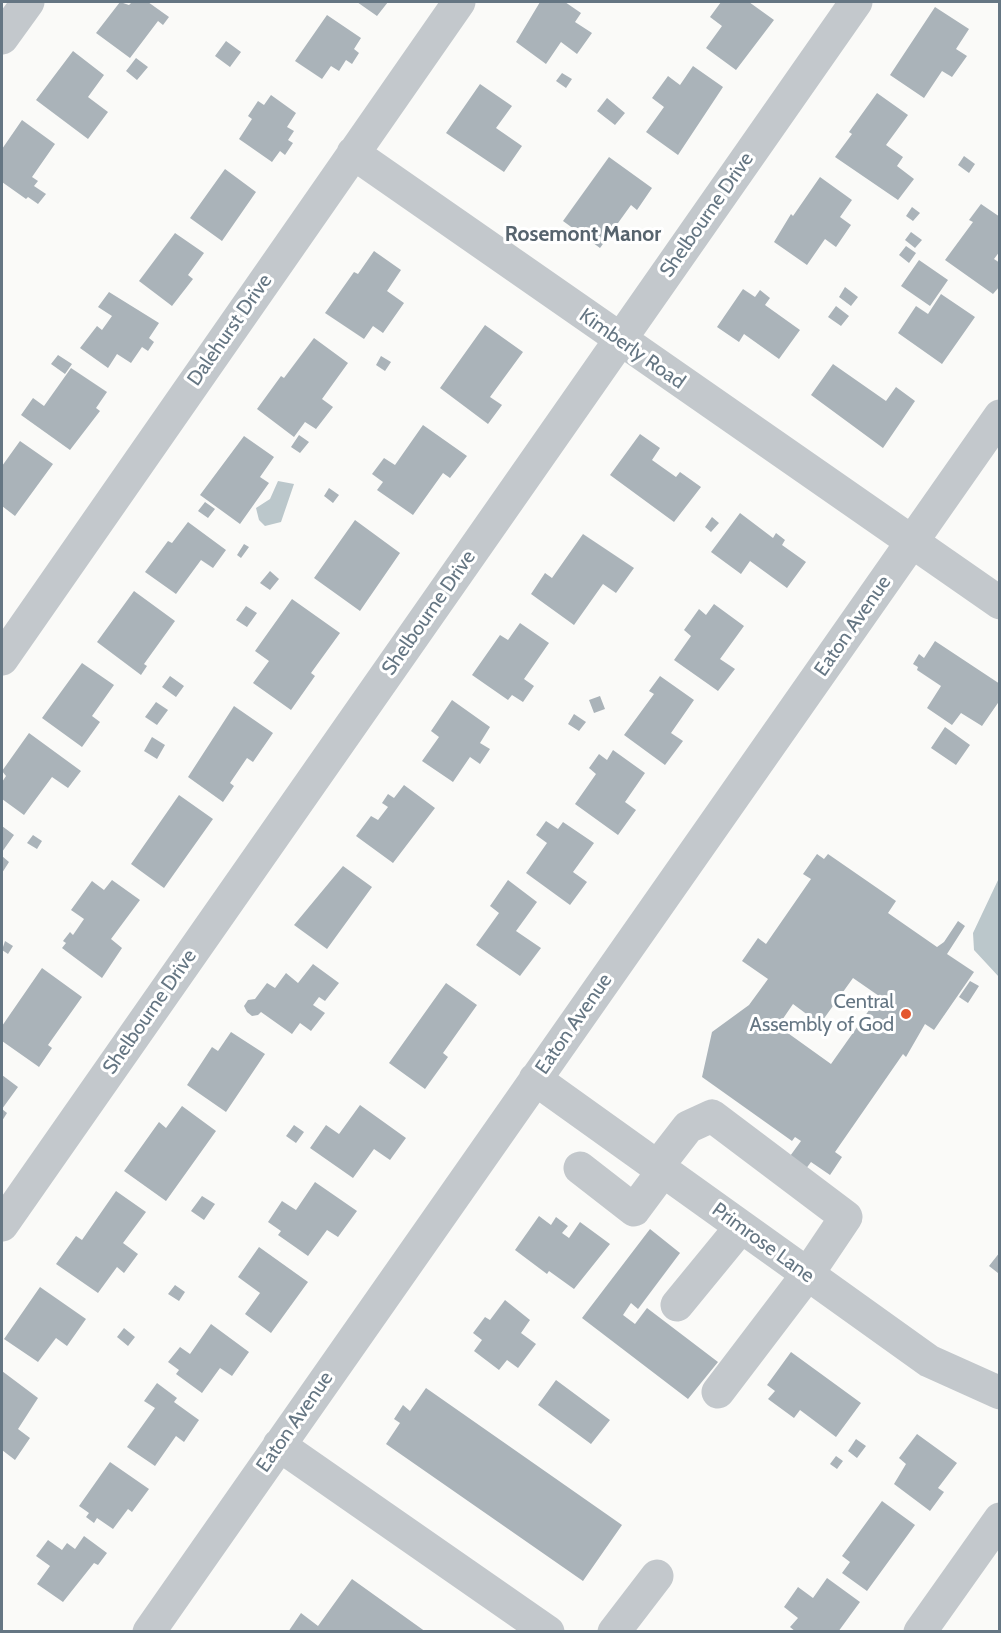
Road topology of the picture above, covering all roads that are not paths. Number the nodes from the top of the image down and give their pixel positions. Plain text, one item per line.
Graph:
1 (28, 2) edge
2 (459, 2) edge
3 (856, 2) edge
4 (2, 38) edge
5 (353, 153) junction
6 (619, 340) junction
7 (999, 416) edge
8 (912, 542) junction
9 (999, 603) edge
10 (2, 659) edge
11 (535, 1079) junction
12 (580, 1168) dead end
13 (660, 1169) junction
14 (2, 1225) edge
15 (741, 1227) junction
16 (807, 1275) junction
17 (677, 1305) dead end
18 (718, 1392) dead end
19 (999, 1393) edge
20 (279, 1445) junction
21 (999, 1519) edge
22 (657, 1576) dead end
23 (148, 1632) edge
24 (548, 1632) edge
25 (614, 1632) edge
26 (920, 1632) edge

1 - 4 street
2 - 5 street, Dalehurst Drive
3 - 6 street, Shelbourne Drive
5 - 6 street, Kimberly Road
5 - 10 street, Dalehurst Drive
6 - 8 street, Kimberly Road
6 - 14 street, Shelbourne Drive
7 - 8 street, Eaton Avenue
8 - 9 street, Kimberly Road
8 - 11 street, Eaton Avenue
11 - 13 street, Primrose Lane
11 - 20 street, Eaton Avenue
12 - 13 street
13 - 15 street, Primrose Lane
13 - 16 street
15 - 16 street, Primrose Lane
15 - 17 street
16 - 18 street
16 - 19 street, Primrose Lane
20 - 23 street, Eaton Avenue
20 - 24 street
21 - 26 street
22 - 25 street

